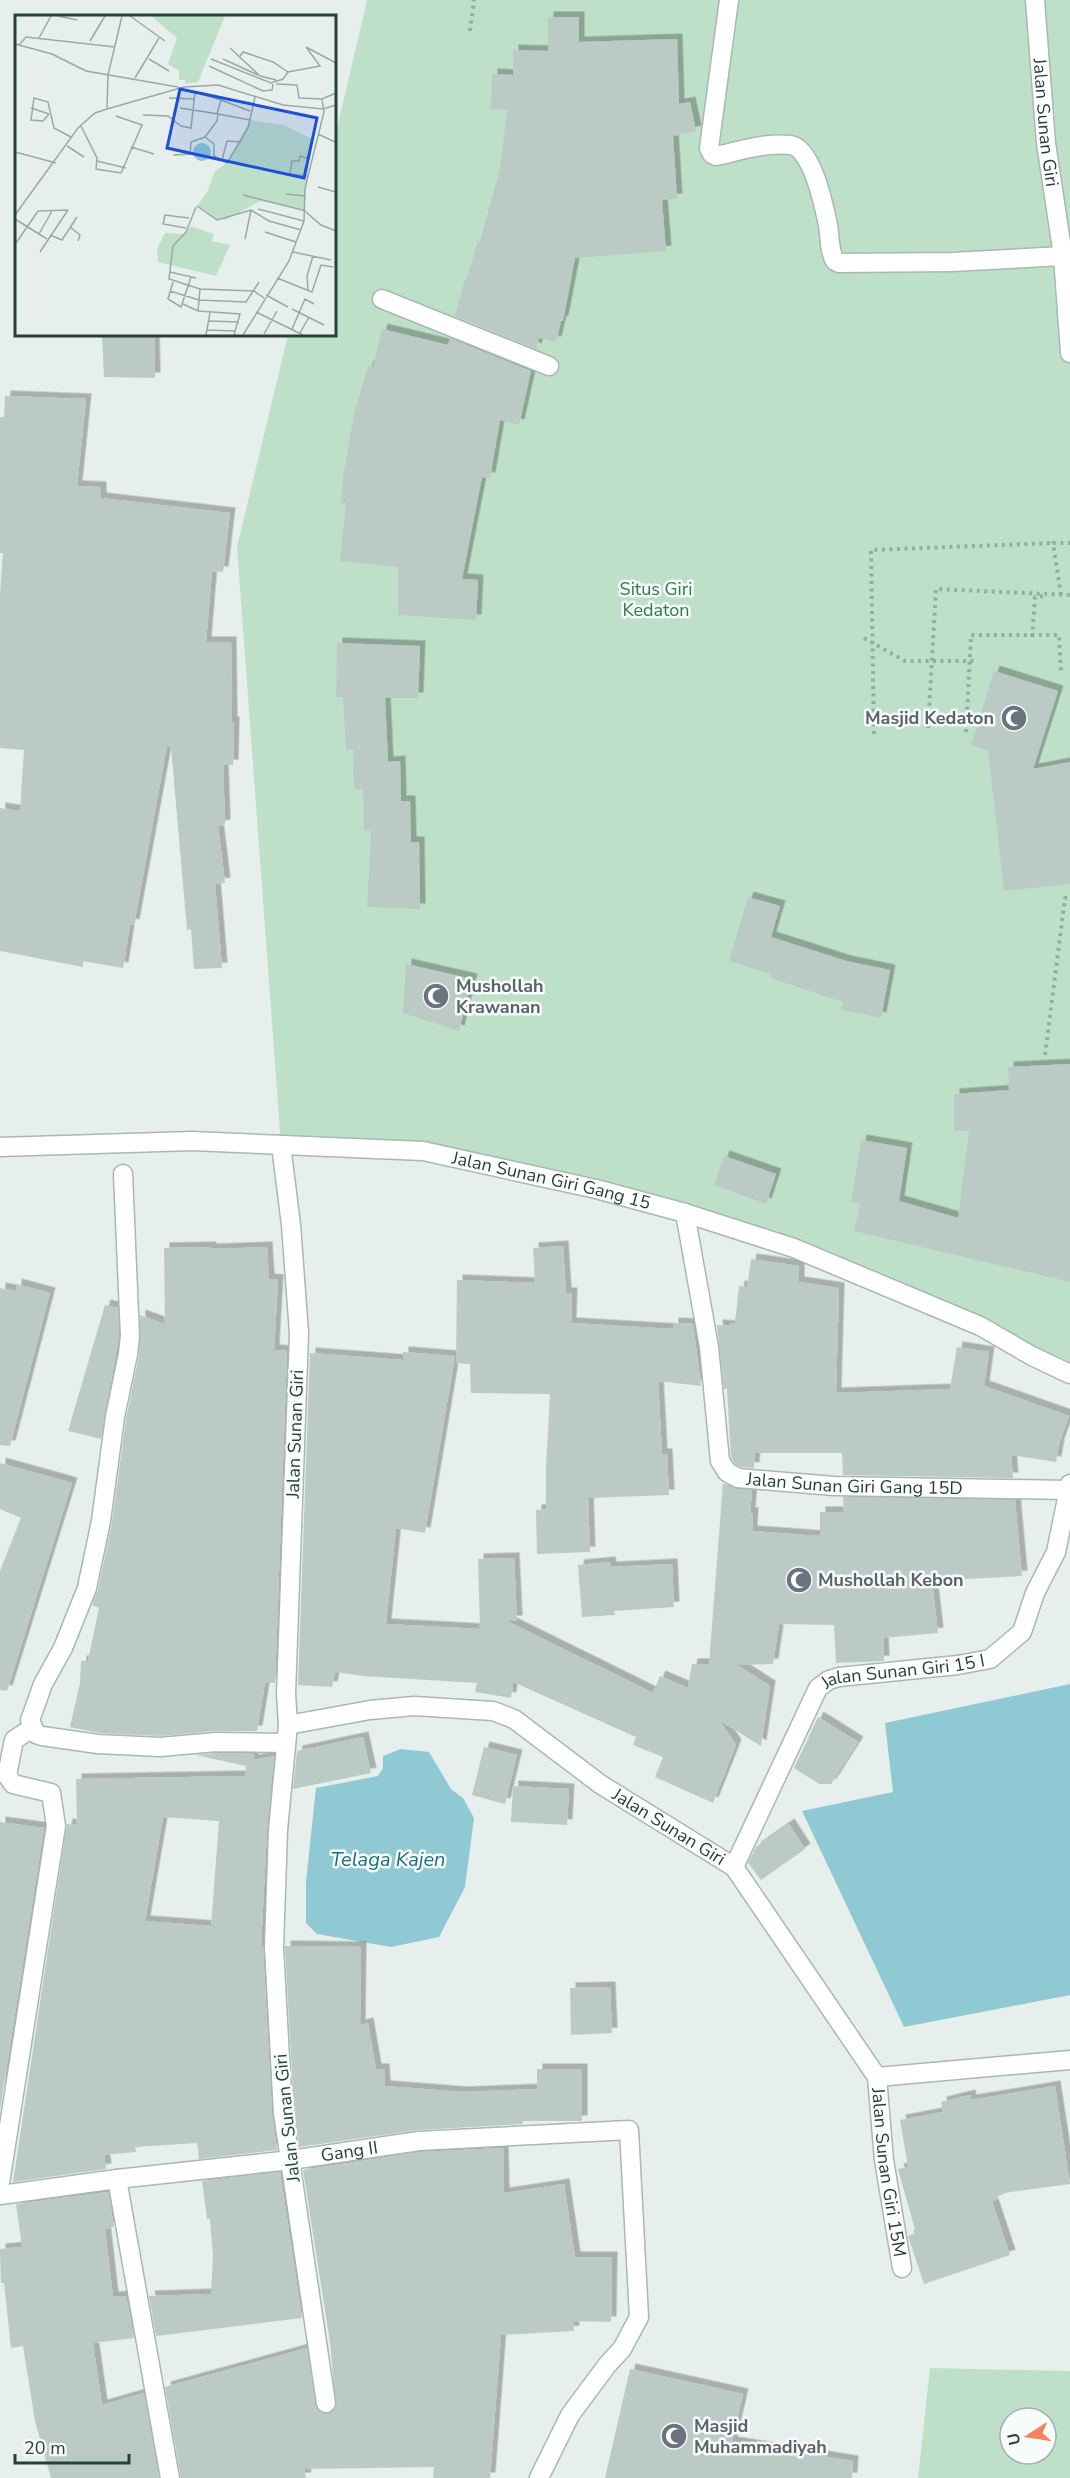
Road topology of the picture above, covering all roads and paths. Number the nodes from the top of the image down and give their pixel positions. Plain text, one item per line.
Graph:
1 (474, 0) edge
2 (729, 0) edge
3 (1035, 0) edge
4 (470, 31) dead end
5 (1063, 256) junction
6 (382, 299) dead end
7 (1070, 352) edge
8 (549, 366) dead end
9 (1053, 543) junction
10 (1070, 543) edge
11 (1062, 595) junction
12 (1070, 595) edge
13 (1032, 636) junction
14 (864, 638) dead end
15 (873, 643) junction
16 (932, 661) junction
17 (970, 661) junction
18 (977, 661) dead end
19 (1061, 672) dead end
20 (928, 728) dead end
21 (966, 732) dead end
22 (874, 734) dead end
23 (1070, 898) edge
24 (1045, 1055) dead end
25 (281, 1145) junction
26 (0, 1147) edge
27 (123, 1174) dead end
28 (685, 1213) junction
29 (1070, 1374) edge
30 (1069, 1487) edge
31 (288, 1725) junction
32 (32, 1728) junction
33 (286, 1743) junction
34 (734, 1867) junction
35 (1070, 2060) edge
36 (877, 2077) junction
37 (291, 2160) junction
38 (117, 2179) junction
39 (0, 2183) edge
40 (0, 2195) edge
41 (902, 2268) dead end
42 (326, 2403) dead end
43 (170, 2478) edge
44 (539, 2478) edge

1 - 4 path
2 - 5 street
3 - 5 street, Jalan Sunan Giri
5 - 7 street, Jalan Sunan Giri
6 - 8 street
9 - 10 path
9 - 11 path
9 - 15 path
11 - 12 path
11 - 13 path
11 - 16 path
13 - 17 path
13 - 19 path
14 - 15 path
15 - 16 path
15 - 22 path
16 - 17 path
16 - 20 path
17 - 18 path
17 - 21 path
23 - 24 path
25 - 26 street, Jalan Sunan Giri Gang 15
25 - 28 street, Jalan Sunan Giri Gang 15
25 - 31 street, Jalan Sunan Giri
27 - 32 street
28 - 29 street, Jalan Sunan Giri Gang 15
28 - 30 street, Jalan Sunan Giri Gang 15D
30 - 34 street, Jalan Sunan Giri 15 I
31 - 33 street, Jalan Sunan Giri
31 - 34 street, Jalan Sunan Giri
32 - 33 street
32 - 39 street
33 - 37 street, Jalan Sunan Giri
34 - 36 street, Jalan Sunan Giri
35 - 36 street
36 - 41 street, Jalan Sunan Giri 15M
37 - 38 street, Gang II
37 - 42 street, Jalan Sunan Giri
37 - 44 street, Gang II
38 - 40 street, Gang II
38 - 43 street

